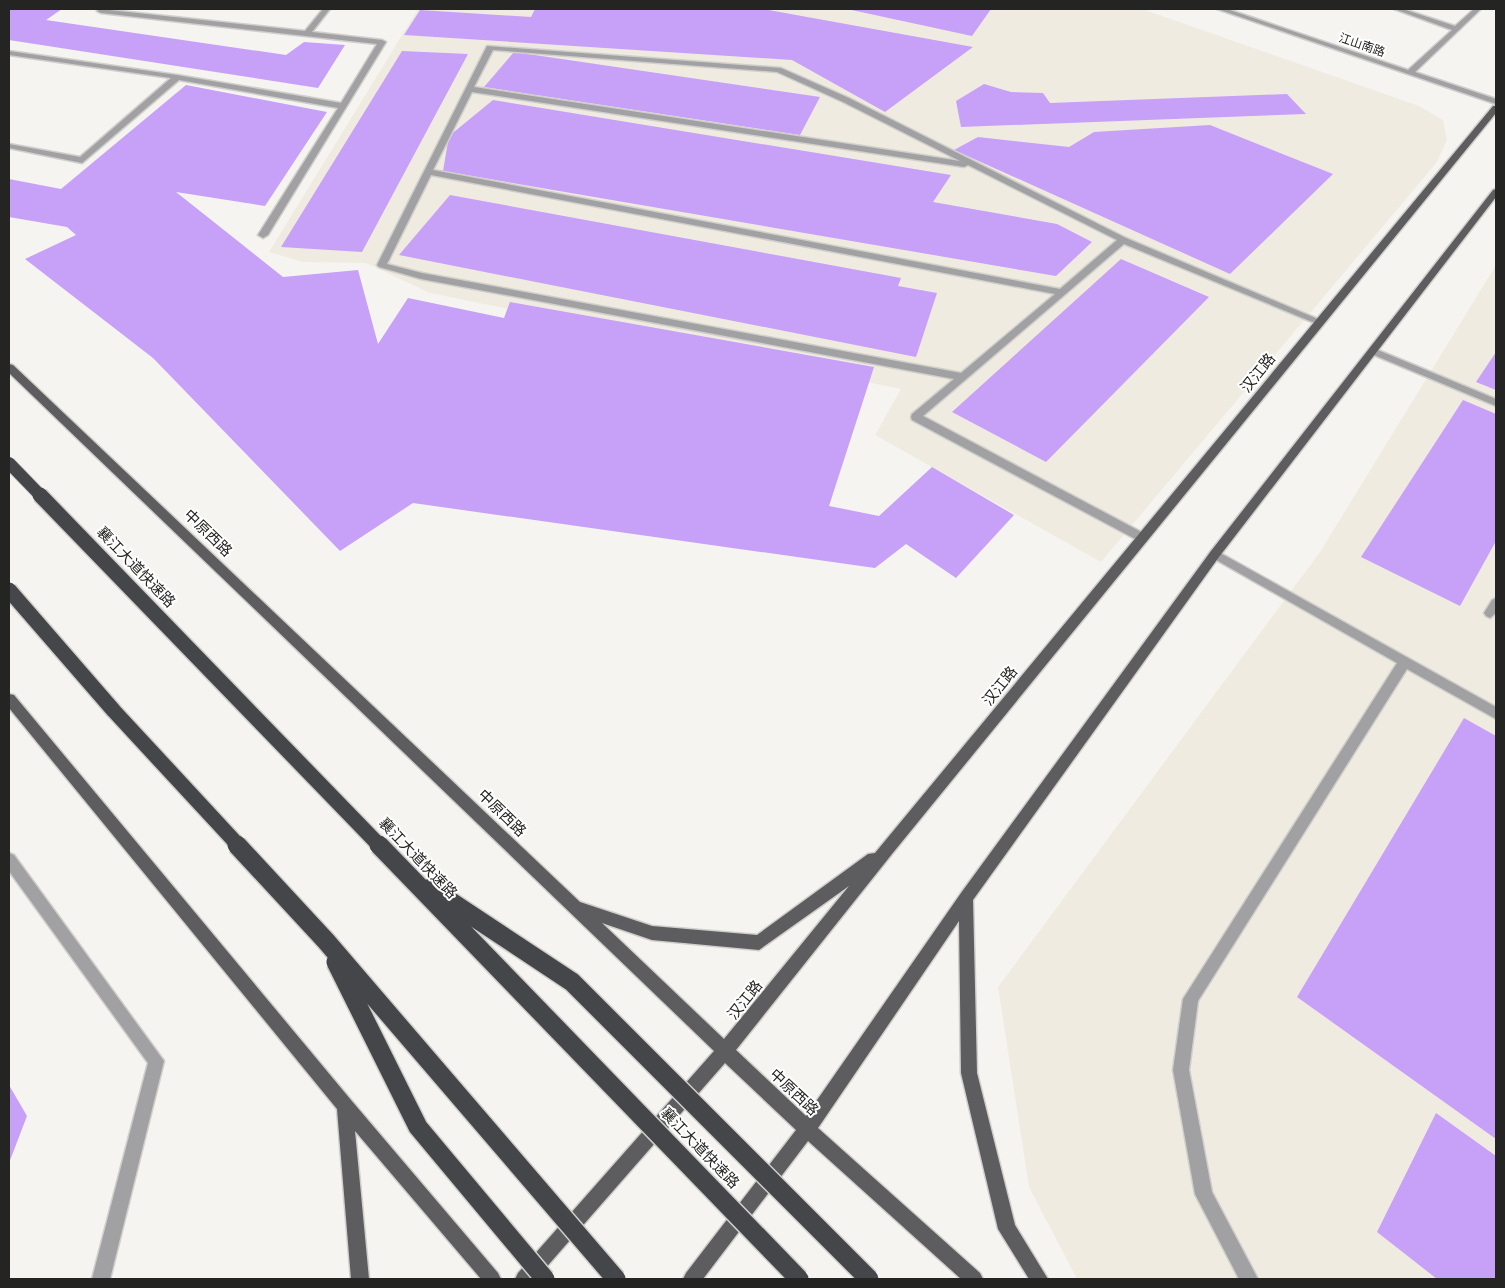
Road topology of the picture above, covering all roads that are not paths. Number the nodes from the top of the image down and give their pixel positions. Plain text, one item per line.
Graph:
1 (104, 9) edge
2 (327, 9) edge
3 (1221, 9) edge
4 (1397, 9) edge
5 (1478, 9) edge
6 (1457, 29) junction
7 (307, 34) junction
8 (9, 53) edge
9 (1409, 73) junction
10 (177, 77) junction
11 (469, 89) junction
12 (1496, 102) edge
13 (343, 106) junction
14 (1496, 108) edge
15 (9, 146) edge
16 (974, 165) junction
17 (428, 172) junction
18 (1496, 192) edge
19 (263, 236) dead end
20 (1123, 240) junction
21 (1062, 292) junction
22 (1320, 322) junction
23 (1373, 350) junction
24 (9, 368) edge
25 (962, 377) junction
26 (1496, 403) edge
27 (9, 463) edge
28 (1143, 538) junction
29 (1215, 554) junction
30 (9, 590) edge
31 (1405, 661) junction
32 (9, 699) edge
33 (1496, 713) edge
34 (887, 849) junction
35 (9, 860) edge
36 (406, 872) junction
37 (966, 898) junction
38 (576, 908) junction
39 (326, 941) junction
40 (725, 1051) junction
41 (345, 1106) junction
42 (807, 1128) junction
43 (101, 1279) edge
44 (360, 1279) edge
45 (492, 1279) edge
46 (524, 1279) edge
47 (545, 1279) edge
48 (616, 1279) edge
49 (692, 1279) edge
50 (800, 1279) edge
51 (869, 1279) edge
52 (974, 1279) edge
53 (1039, 1279) edge
54 (1250, 1279) edge

1 - 7 street
2 - 7 street
3 - 9 street, 江山南路
4 - 6 street
5 - 6 street
6 - 9 street
7 - 13 street
8 - 10 street
9 - 12 street, 江山南路
10 - 13 street
10 - 15 street
11 - 16 street
11 - 16 street
11 - 17 street
13 - 19 street
14 - 22 main road, 汉江路
16 - 20 street
17 - 21 street
17 - 25 street
18 - 23 main road
20 - 21 street
20 - 22 street
21 - 25 street
22 - 28 main road, 汉江路
23 - 26 street
23 - 29 main road
24 - 38 main road, 中原西路
25 - 28 street
27 - 36 highway, 襄江大道快速路, bridge
28 - 34 main road, 汉江路
29 - 31 street
29 - 37 main road
30 - 39 highway, bridge
31 - 33 street
31 - 54 street
32 - 41 main road
34 - 38 main road
34 - 40 main road, 汉江路
35 - 43 street
36 - 50 highway, 襄江大道快速路, bridge
36 - 51 highway, bridge
37 - 42 main road
37 - 53 main road
38 - 40 main road, 中原西路
39 - 47 highway, bridge
39 - 48 highway, bridge
40 - 42 main road, 中原西路
40 - 46 main road, 汉江路
41 - 44 main road
41 - 45 main road
42 - 49 main road
42 - 52 main road, 中原西路

